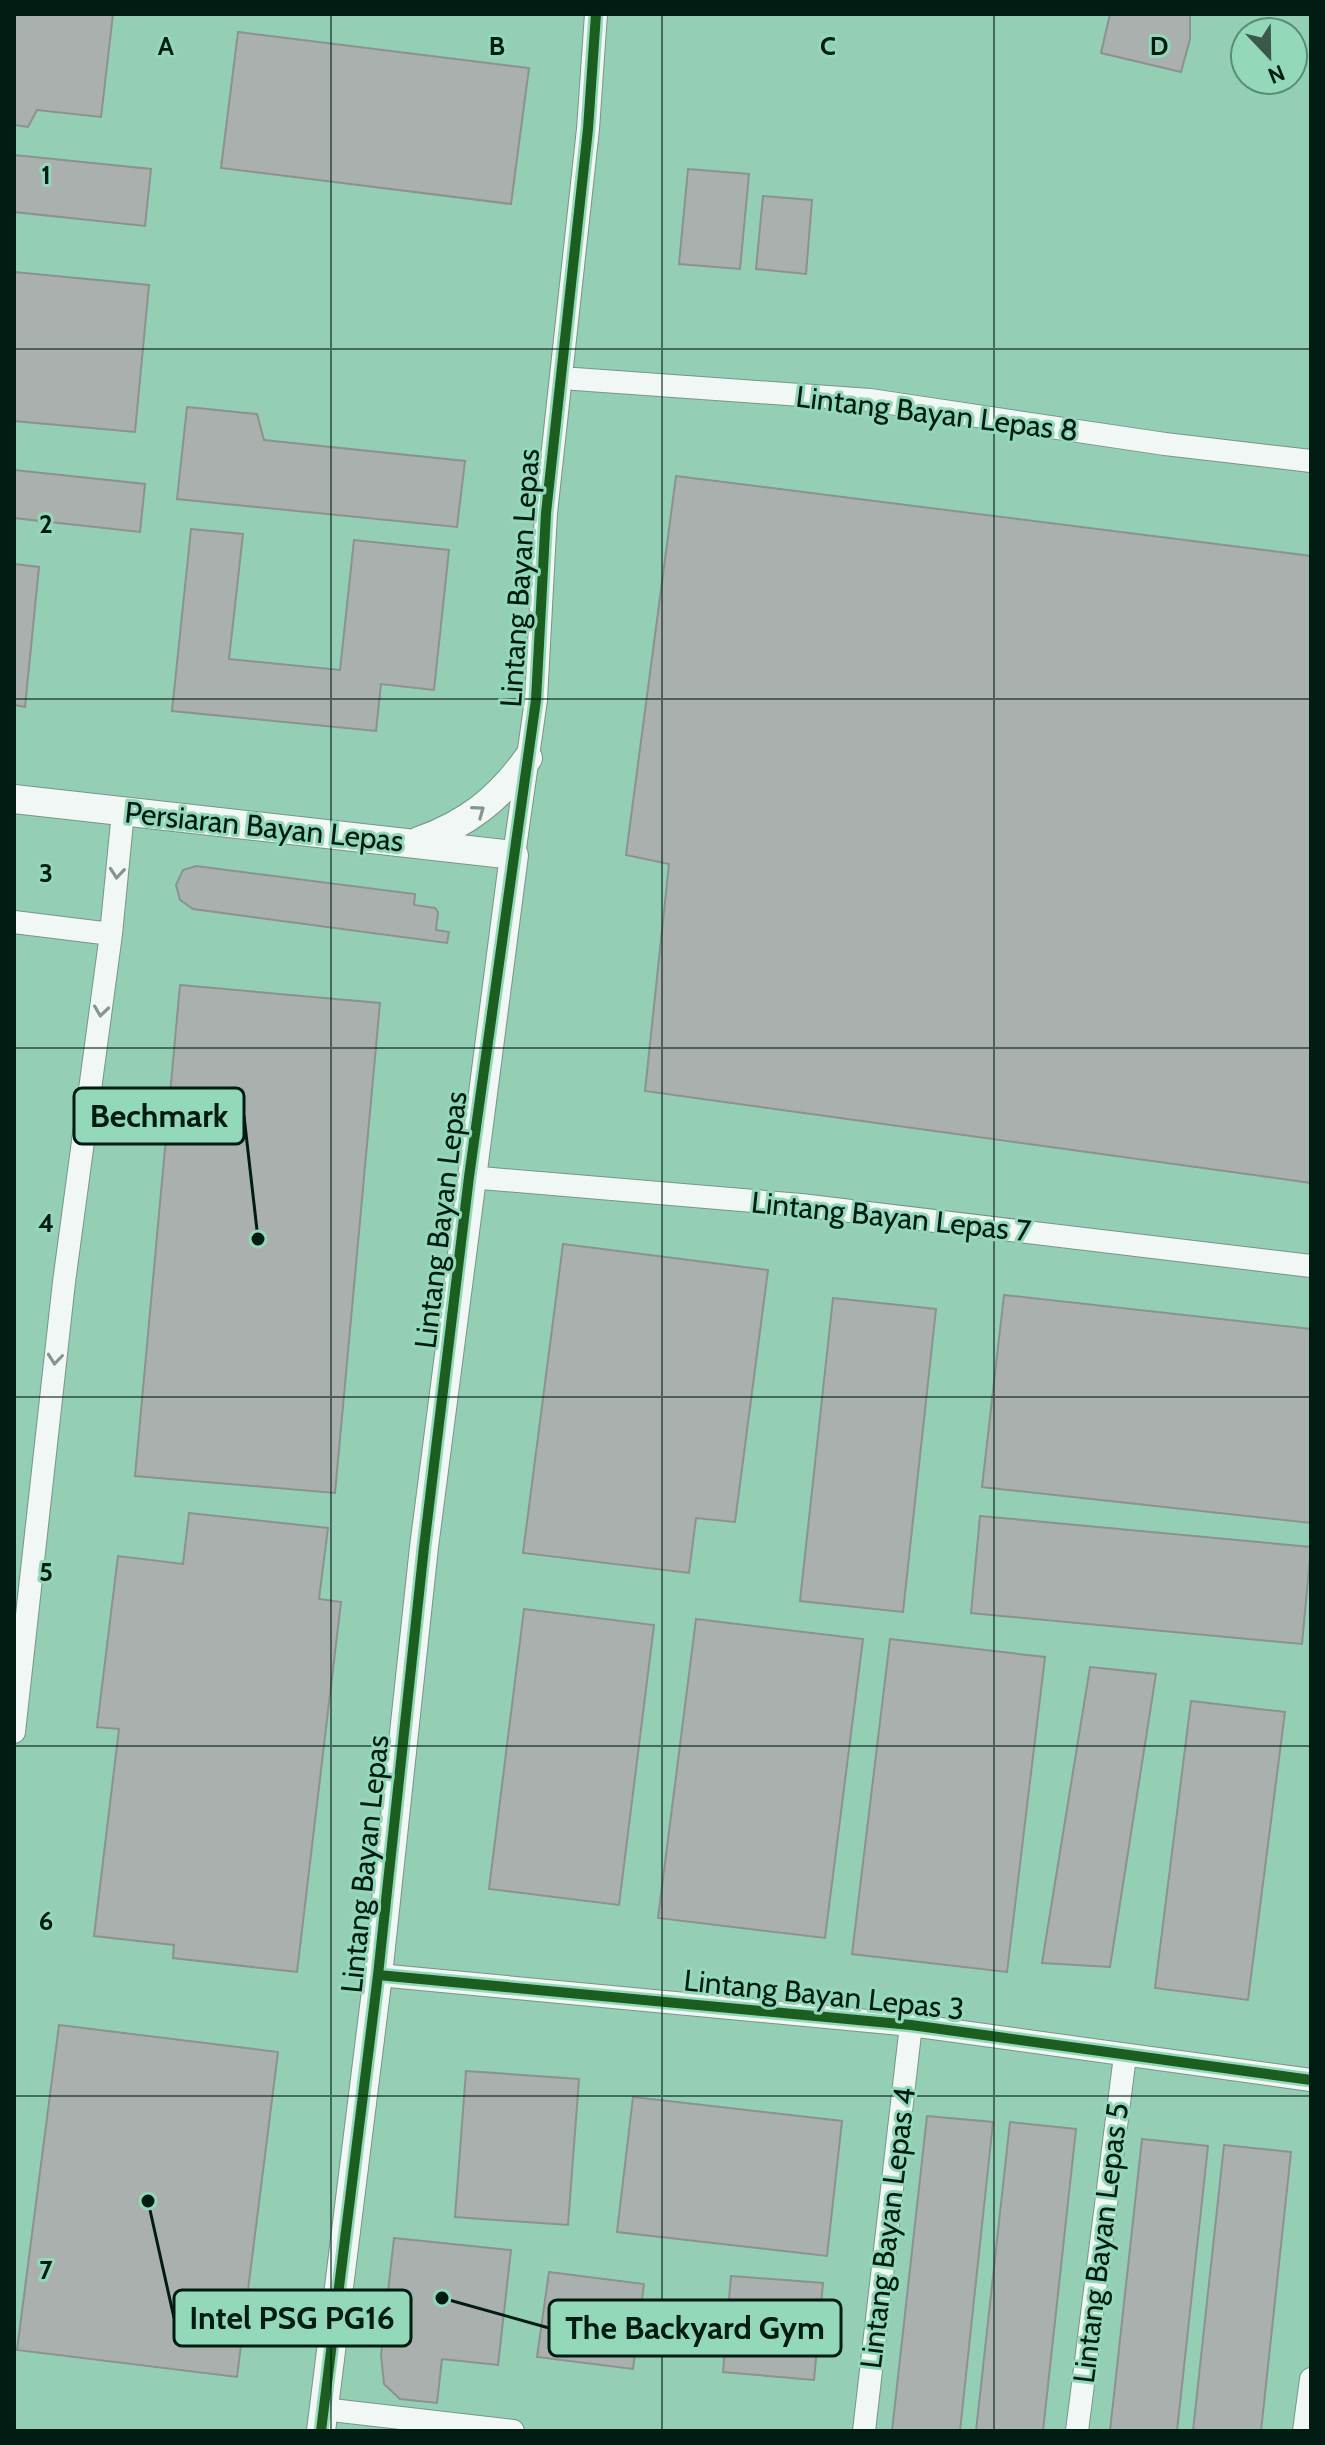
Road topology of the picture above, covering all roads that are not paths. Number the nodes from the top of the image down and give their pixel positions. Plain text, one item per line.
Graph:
1 (596, 14) edge
2 (561, 378) junction
3 (1311, 461) edge
4 (528, 758) junction
5 (14, 799) edge
6 (123, 812) junction
7 (414, 842) junction
8 (514, 855) junction
9 (14, 922) edge
10 (111, 934) junction
11 (469, 1177) junction
12 (1311, 1266) edge
13 (14, 1732) edge
14 (378, 1975) junction
15 (911, 2025) junction
16 (1125, 2056) junction
17 (1311, 2080) edge
18 (1311, 2379) edge
19 (322, 2420) edge
20 (513, 2431) edge
21 (864, 2431) edge
22 (1077, 2431) edge
23 (1304, 2431) edge

1 - 2 street, Lintang Bayan Lepas
2 - 3 street, Lintang Bayan Lepas 8
2 - 4 street, Lintang Bayan Lepas
7 -> 4 street
4 - 8 street, Lintang Bayan Lepas
5 - 6 street, Persiaran Bayan Lepas
6 - 7 street, Persiaran Bayan Lepas
6 -> 10 street
7 - 8 street, Persiaran Bayan Lepas
8 - 11 street, Lintang Bayan Lepas
9 - 10 street
10 -> 13 street
11 - 12 street, Lintang Bayan Lepas 7
11 - 14 street, Lintang Bayan Lepas
14 - 15 street, Lintang Bayan Lepas 3
14 - 19 street, Lintang Bayan Lepas
15 - 16 street, Lintang Bayan Lepas 3
15 - 21 street, Lintang Bayan Lepas 4
16 - 17 street, Lintang Bayan Lepas 3
16 - 22 street, Lintang Bayan Lepas 5
18 - 23 street
19 - 20 street

